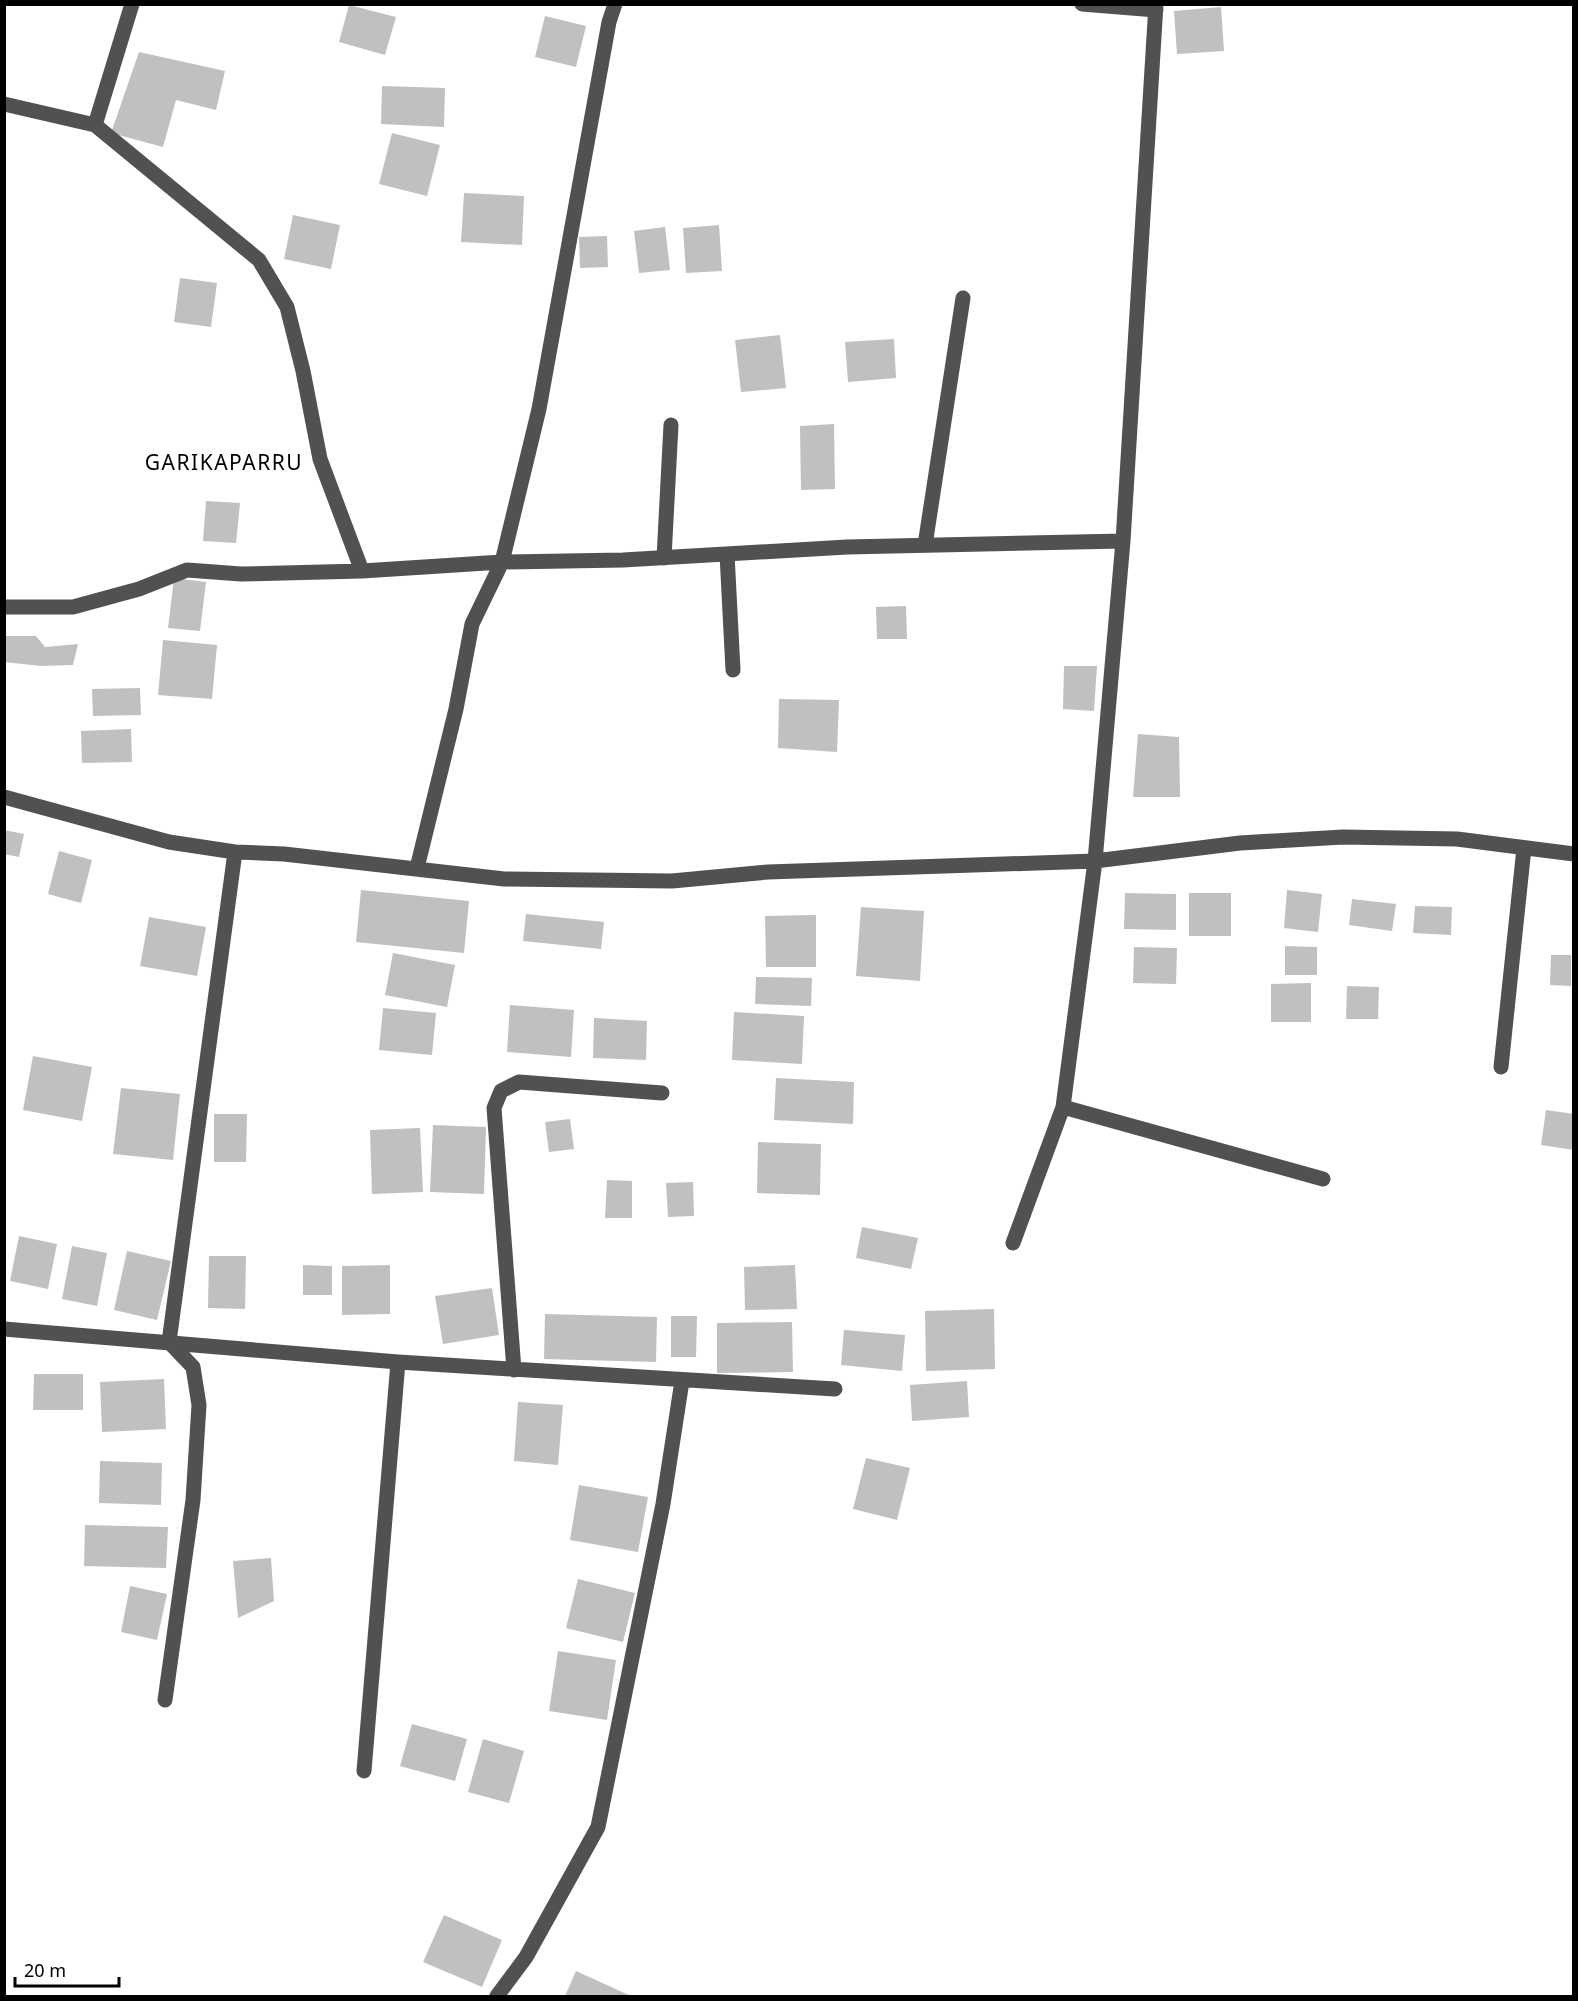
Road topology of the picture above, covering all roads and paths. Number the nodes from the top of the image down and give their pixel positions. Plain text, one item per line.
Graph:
1 (132, 4) edge
2 (615, 4) edge
3 (1082, 4) edge
4 (1156, 7) edge
5 (4, 104) edge
6 (95, 125) junction
7 (963, 298) dead end
8 (671, 425) dead end
9 (1123, 541) junction
10 (925, 545) junction
11 (727, 554) junction
12 (664, 558) junction
13 (502, 562) junction
14 (362, 571) junction
15 (4, 607) edge
16 (733, 670) dead end
17 (4, 797) edge
18 (1524, 848) junction
19 (235, 852) junction
20 (1574, 854) edge
21 (1095, 861) junction
22 (417, 868) junction
23 (1501, 1066) dead end
24 (662, 1093) dead end
25 (1063, 1107) junction
26 (1323, 1179) dead end
27 (1013, 1243) dead end
28 (4, 1329) edge
29 (169, 1342) junction
30 (398, 1362) junction
31 (514, 1370) junction
32 (682, 1381) junction
33 (835, 1389) dead end
34 (165, 1700) dead end
35 (364, 1771) dead end
36 (497, 1996) edge

1 - 6 street
2 - 13 street
3 - 4 street
4 - 9 street
5 - 6 street
6 - 14 street
7 - 10 street
8 - 12 street
9 - 10 street
9 - 21 street
10 - 11 street
11 - 12 street
11 - 16 street
12 - 13 street
13 - 14 street
13 - 22 street
14 - 15 street
17 - 19 street
18 - 20 street
18 - 21 street
18 - 23 street
19 - 22 street
19 - 29 street
21 - 22 street
21 - 25 street
24 - 31 street
25 - 26 street
25 - 27 street
28 - 29 street
29 - 30 street
29 - 34 street
30 - 31 street
30 - 35 street
31 - 32 street
32 - 33 street
32 - 36 street

